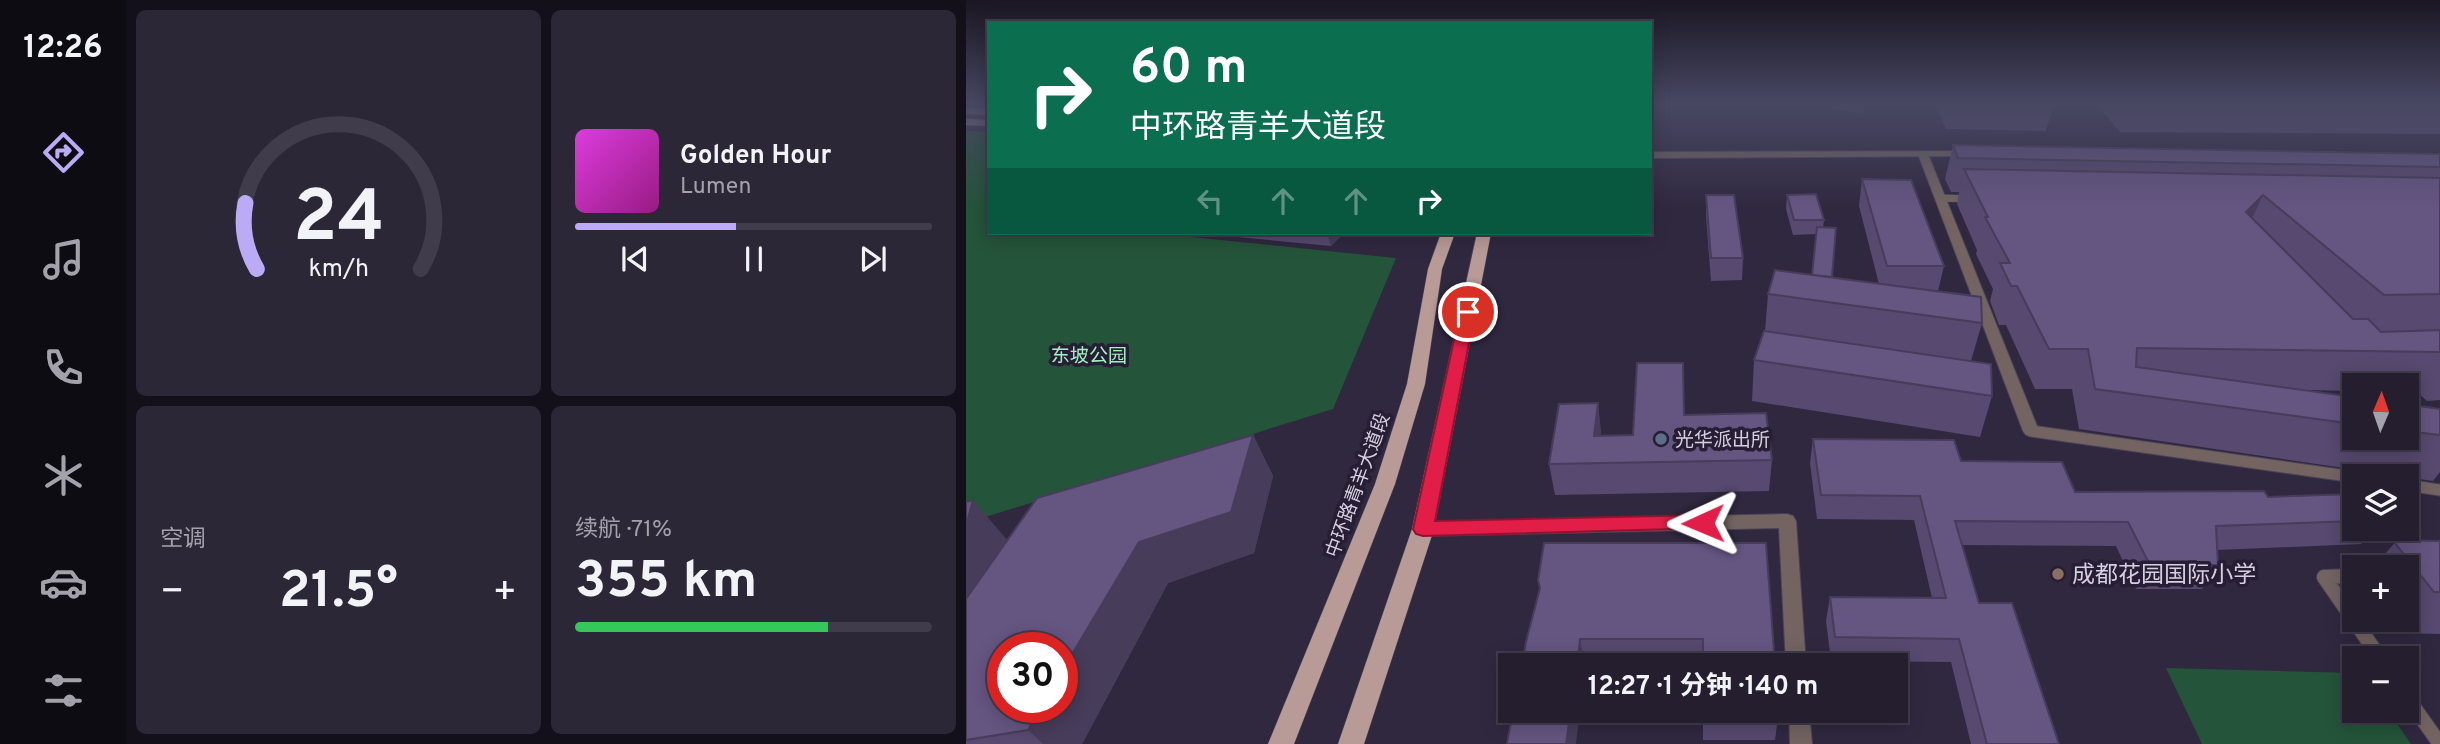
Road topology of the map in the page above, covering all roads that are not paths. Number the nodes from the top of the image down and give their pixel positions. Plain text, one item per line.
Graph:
1 (1923, 154) junction
2 (1979, 154) edge
3 (1652, 155) edge
4 (1940, 198) junction
5 (1982, 199) edge
6 (1447, 235) edge
7 (1484, 235) edge
8 (2031, 431) joint
9 (2342, 475) edge
10 (2419, 487) edge
11 (2440, 490) edge
12 (1423, 529) junction
13 (2342, 577) edge
14 (2342, 604) edge
15 (1795, 653) edge
16 (2419, 714) edge
17 (1800, 723) edge
18 (1281, 744) edge
19 (1351, 744) edge
20 (1801, 744) edge
21 (2440, 744) edge

1 - 2 street
1 - 3 street
1 - 4 street
4 - 5 lane
4 - 8 street
6 - 18 main road, 中环路青羊大道段
7 - 12 main road
8 - 9 lane
10 - 11 lane
12 - 15 street
12 - 19 main road
13 - 14 lane
16 - 21 lane
17 - 20 street

